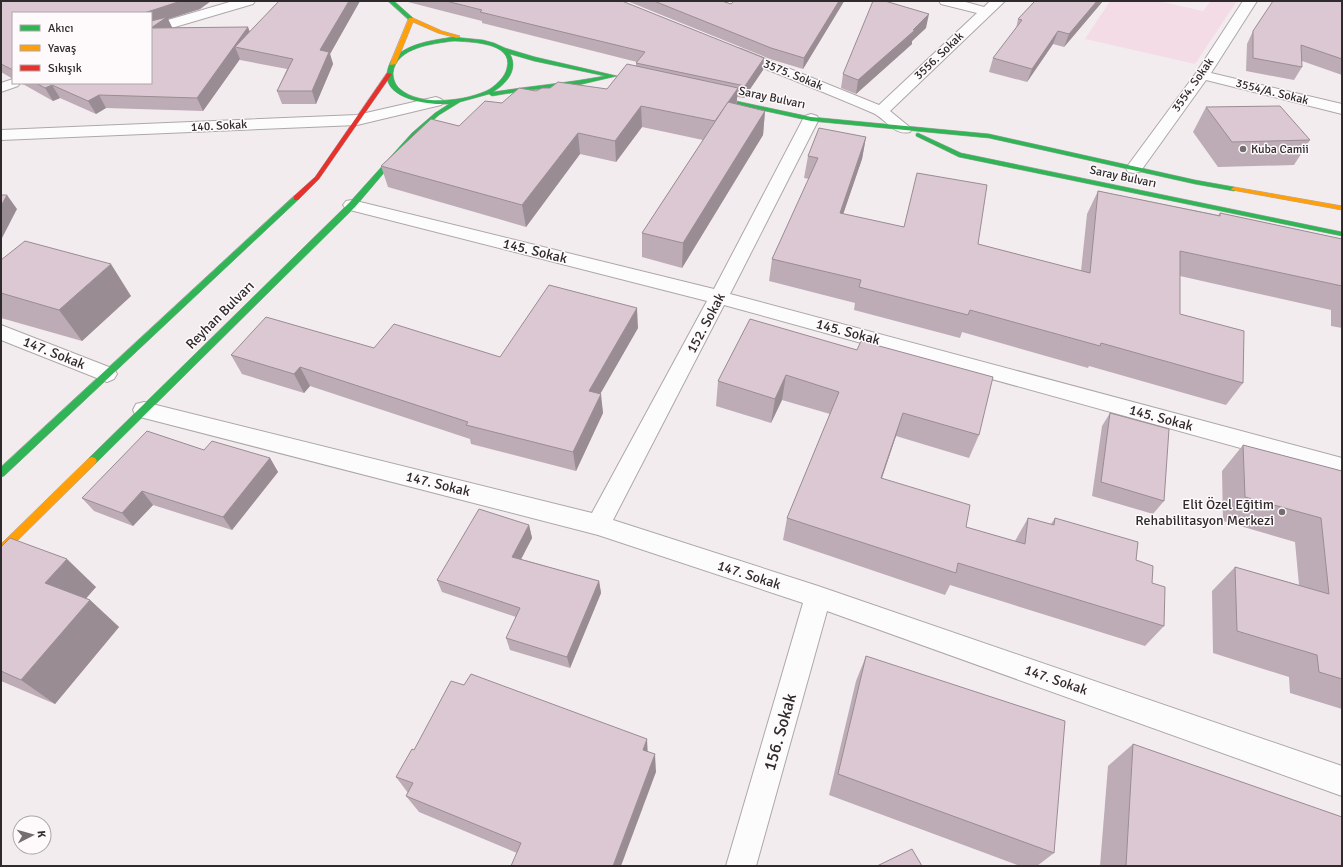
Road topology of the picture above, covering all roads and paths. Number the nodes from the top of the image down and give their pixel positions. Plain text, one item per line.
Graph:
1 (248, 1) edge
2 (389, 1) edge
3 (946, 1) edge
4 (998, 1) edge
5 (1250, 1) edge
6 (985, 12) junction
7 (411, 19) junction
8 (152, 30) edge
9 (472, 40) junction
10 (720, 46) edge
11 (501, 49) junction
12 (393, 64) junction
13 (389, 74) junction
14 (1202, 75) junction
15 (12, 83) edge
16 (1, 88) edge
17 (697, 94) edge
18 (479, 96) junction
19 (458, 101) junction
20 (436, 102) junction
21 (1342, 109) edge
22 (881, 111) junction
23 (811, 119) junction
24 (357, 120) junction
25 (904, 129) junction
26 (1, 136) edge
27 (1134, 168) junction
28 (352, 205) junction
29 (1342, 208) edge
30 (1342, 234) edge
31 (719, 297) junction
32 (1, 332) edge
33 (106, 374) junction
34 (144, 410) junction
35 (1342, 467) edge
36 (1, 473) edge
37 (598, 525) junction
38 (1, 550) edge
39 (818, 597) junction
40 (1342, 780) edge
41 (741, 866) edge

1 - 8 street
2 - 7 main road
3 - 6 street
4 - 6 street, 3556. Sokak
5 - 14 street, 3554. Sokak
6 - 22 street, 3556. Sokak
7 - 9 main road
7 - 12 main road
9 - 11 main road
9 - 12 main road
10 - 22 street, 3575. Sokak
11 - 18 main road
11 - 18 main road
12 - 13 main road
13 - 20 main road
13 - 24 main road
14 - 21 street, 3554/A. Sokak
14 - 27 street, 3554. Sokak
15 - 16 street
17 - 23 main road, Saray Bulvarı
18 - 19 main road
19 - 20 main road
19 - 28 main road, Reyhan Bulvarı
20 - 24 street, 140. Sokak
22 - 25 street, 3575. Sokak
23 - 25 main road, Saray Bulvarı
23 - 31 street, 152. Sokak
24 - 26 street, 140. Sokak
24 - 33 main road
25 - 27 main road, Saray Bulvarı
25 - 30 main road, Saray Bulvarı
27 - 29 main road, Saray Bulvarı
28 - 31 street, 145. Sokak
28 - 34 main road, Reyhan Bulvarı
31 - 35 street, 145. Sokak
31 - 37 street, 152. Sokak
32 - 33 street, 147. Sokak
33 - 36 main road
34 - 37 street, 147. Sokak
34 - 38 main road, Reyhan Bulvarı
37 - 39 street, 147. Sokak
39 - 40 street, 147. Sokak
39 - 41 street, 156. Sokak

